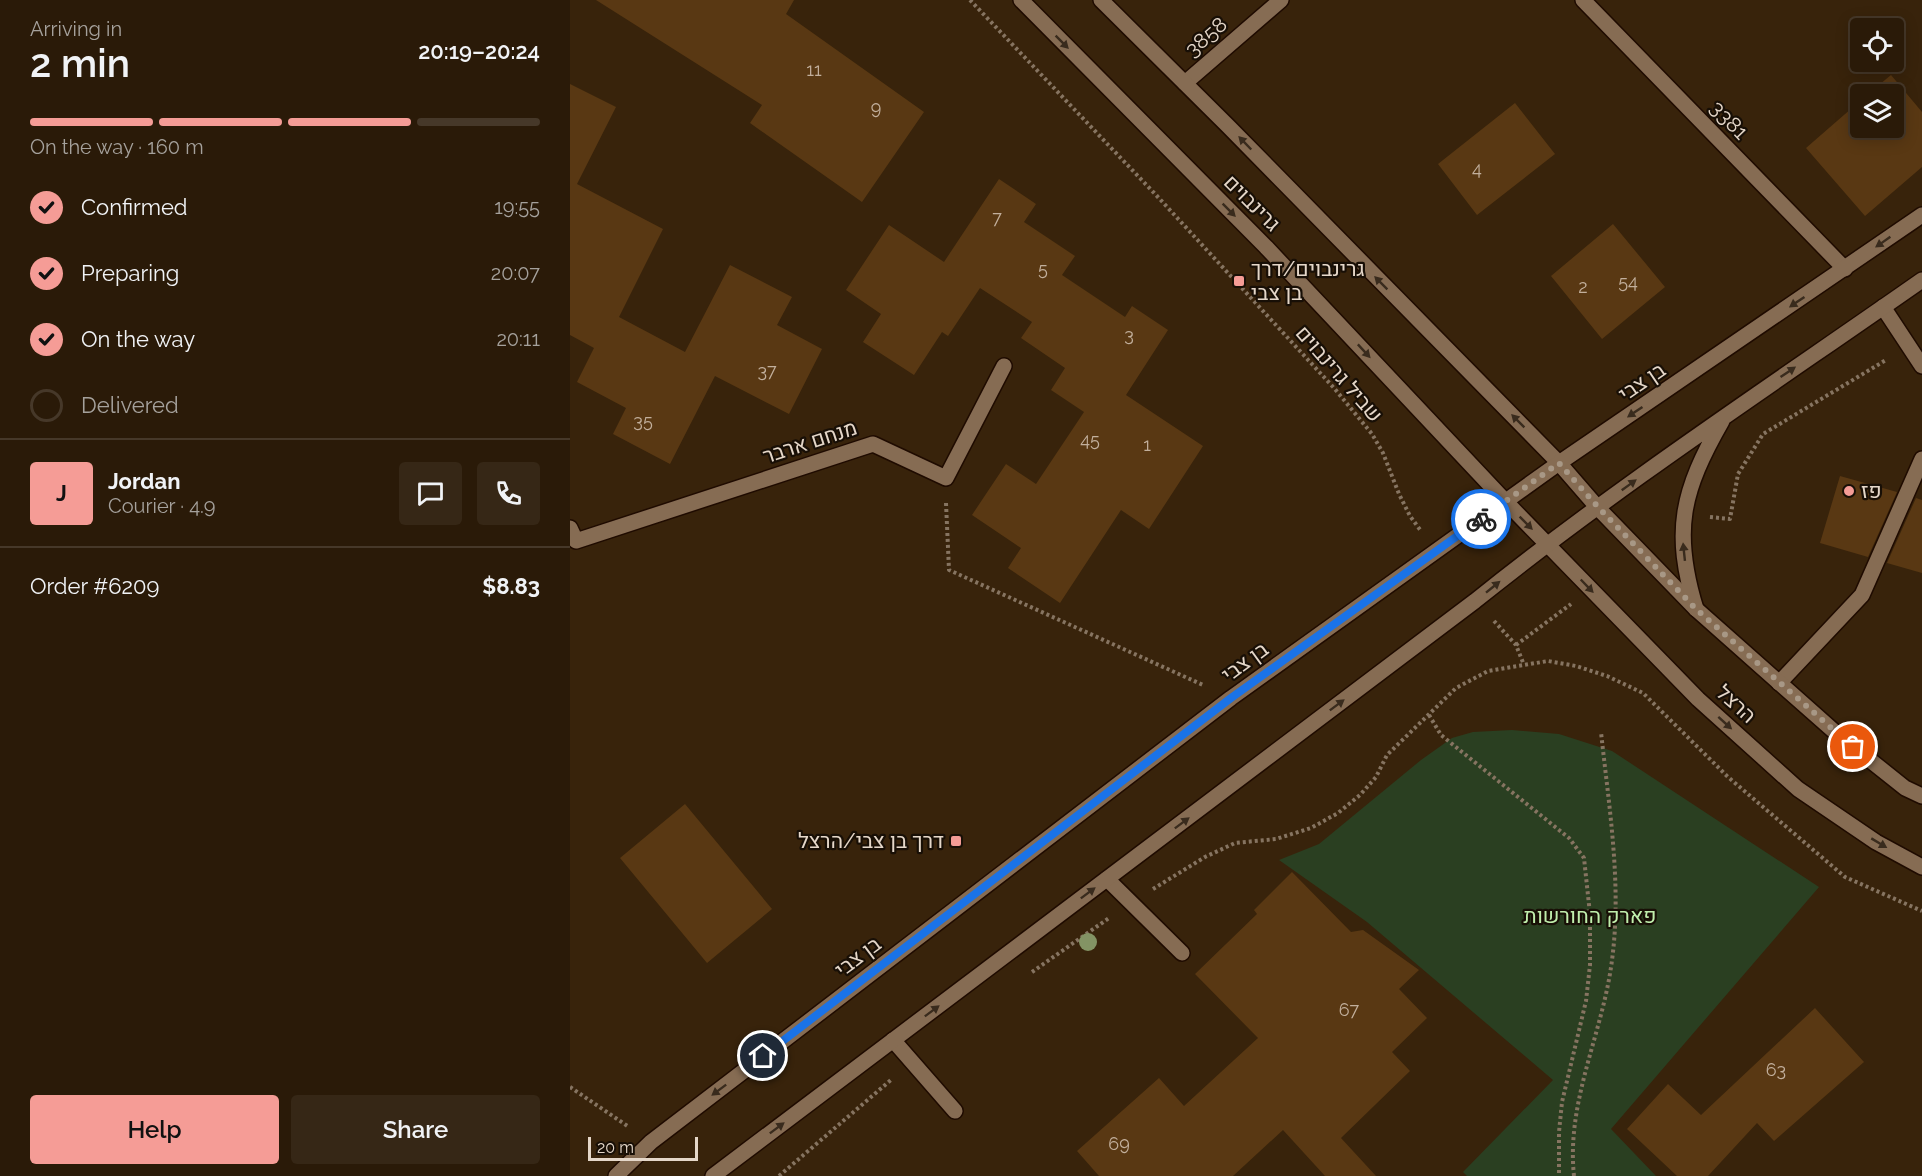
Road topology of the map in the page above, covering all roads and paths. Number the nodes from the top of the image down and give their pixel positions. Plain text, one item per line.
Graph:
1 (970, 0) edge
2 (1021, 0) edge
3 (1101, 0) edge
4 (1281, 0) edge
5 (1583, 0) edge
6 (1185, 83) junction
7 (1922, 215) edge
8 (1845, 269) junction
9 (1922, 280) edge
10 (1883, 307) junction
11 (1004, 366) dead end
12 (1922, 366) edge
13 (1726, 414) junction
14 (1922, 459) edge
15 (1559, 463) junction
16 (946, 478) junction
17 (1506, 502) junction
18 (1598, 507) junction
19 (570, 528) edge
20 (1547, 543) junction
21 (1436, 551) junction
22 (1475, 601) junction
23 (1696, 609) junction
24 (1524, 665) junction
25 (1779, 683) junction
26 (1231, 698) junction
27 (1429, 715) junction
28 (1601, 732) dead end
29 (1922, 796) edge
30 (1922, 867) edge
31 (1107, 879) junction
32 (1131, 902) junction
33 (1922, 911) edge
34 (1182, 953) dead end
35 (1025, 977) dead end
36 (893, 1040) junction
37 (912, 1061) junction
38 (570, 1087) edge
39 (954, 1111) dead end
40 (651, 1142) junction
41 (616, 1176) edge
42 (713, 1176) edge
43 (779, 1176) edge
44 (1559, 1176) edge
45 (1574, 1176) edge

1 - 21 path, שביל גרינבוים
2 -> 17 street, גרינבוים
3 - 6 street, גרינבוים
4 - 6 street, 3858
5 - 8 street, 3381
15 -> 6 street, גרינבוים
7 -> 8 street, בן צבי
8 -> 15 street, בן צבי
9 - 10 street
10 - 12 street
13 -> 10 street
11 - 16 street
18 -> 13 street
23 -> 13 street
14 - 25 street
15 - 17 street, בן צבי
15 - 18 street, גרינבוים
16 - 19 street, מנחם ארבר
16 - 26 path
17 -> 20 street, גרינבוים
17 - 21 street, בן צבי
18 - 20 street
18 - 23 street
22 -> 20 street
20 -> 30 street, הרצל
21 - 26 street, בן צבי
22 - 24 path
31 -> 22 street
23 - 25 street
24 - 27 path
24 - 33 path
25 - 29 street
26 -> 40 street, בן צבי
27 - 32 path
27 - 44 path
28 - 45 path
31 - 32 street
36 -> 31 street
32 - 34 street
32 - 35 path
36 - 37 street
42 -> 36 street
37 - 39 street
37 - 43 path
38 - 40 path
40 - 41 street, בן צבי

